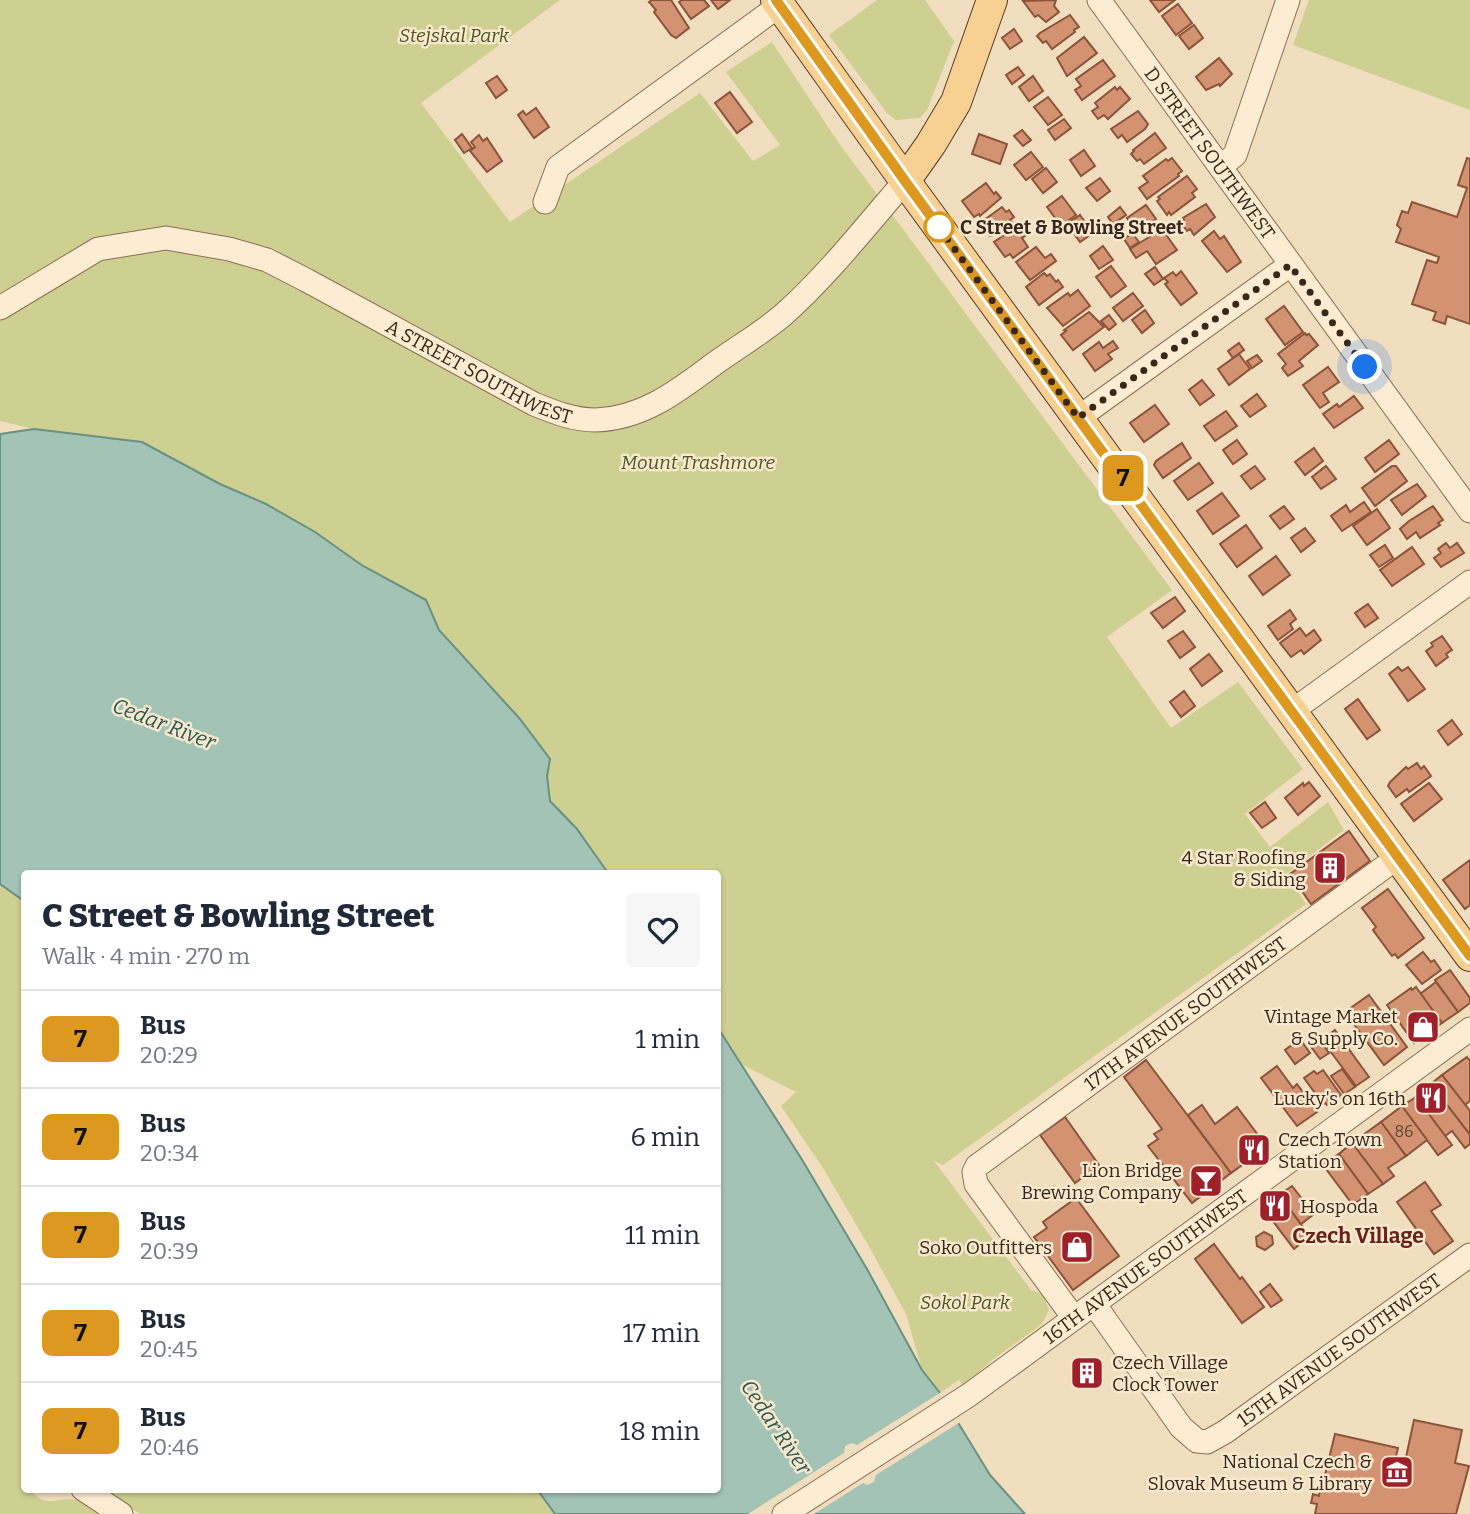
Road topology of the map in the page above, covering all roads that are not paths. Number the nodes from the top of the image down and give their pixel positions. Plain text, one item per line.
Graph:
1 (992, 0) edge
2 (1099, 0) edge
3 (1289, 0) edge
4 (778, 2) edge
5 (1221, 166) junction
6 (905, 181) junction
7 (545, 202) dead end
8 (1290, 265) junction
9 (0, 308) edge
10 (1078, 418) junction
11 (1470, 511) edge
12 (1470, 582) edge
13 (1292, 711) junction
14 (1398, 857) junction
15 (1470, 956) edge
16 (1470, 1029) edge
17 (1470, 1255) edge
18 (1094, 1304) junction
19 (1074, 1318) junction
20 (89, 1493) edge
21 (121, 1514) edge
22 (784, 1514) edge

1 - 6 main road
2 - 5 street, D STREET SOUTHWEST
3 - 5 street
4 - 6 main road
4 - 7 street
5 - 8 street, D STREET SOUTHWEST
6 - 9 street, A STREET SOUTHWEST
6 - 10 main road
8 - 10 street
8 - 11 street, D STREET SOUTHWEST
10 - 13 main road
12 - 13 street
13 - 14 main road
14 - 15 main road
14 - 19 street, 17TH AVENUE SOUTHWEST
16 - 18 street, 16TH AVENUE SOUTHWEST
17 - 18 street, 15TH AVENUE SOUTHWEST
18 - 19 street, 16TH AVENUE SOUTHWEST
19 - 22 street, 16TH AVENUE SOUTHWEST
20 - 21 street

